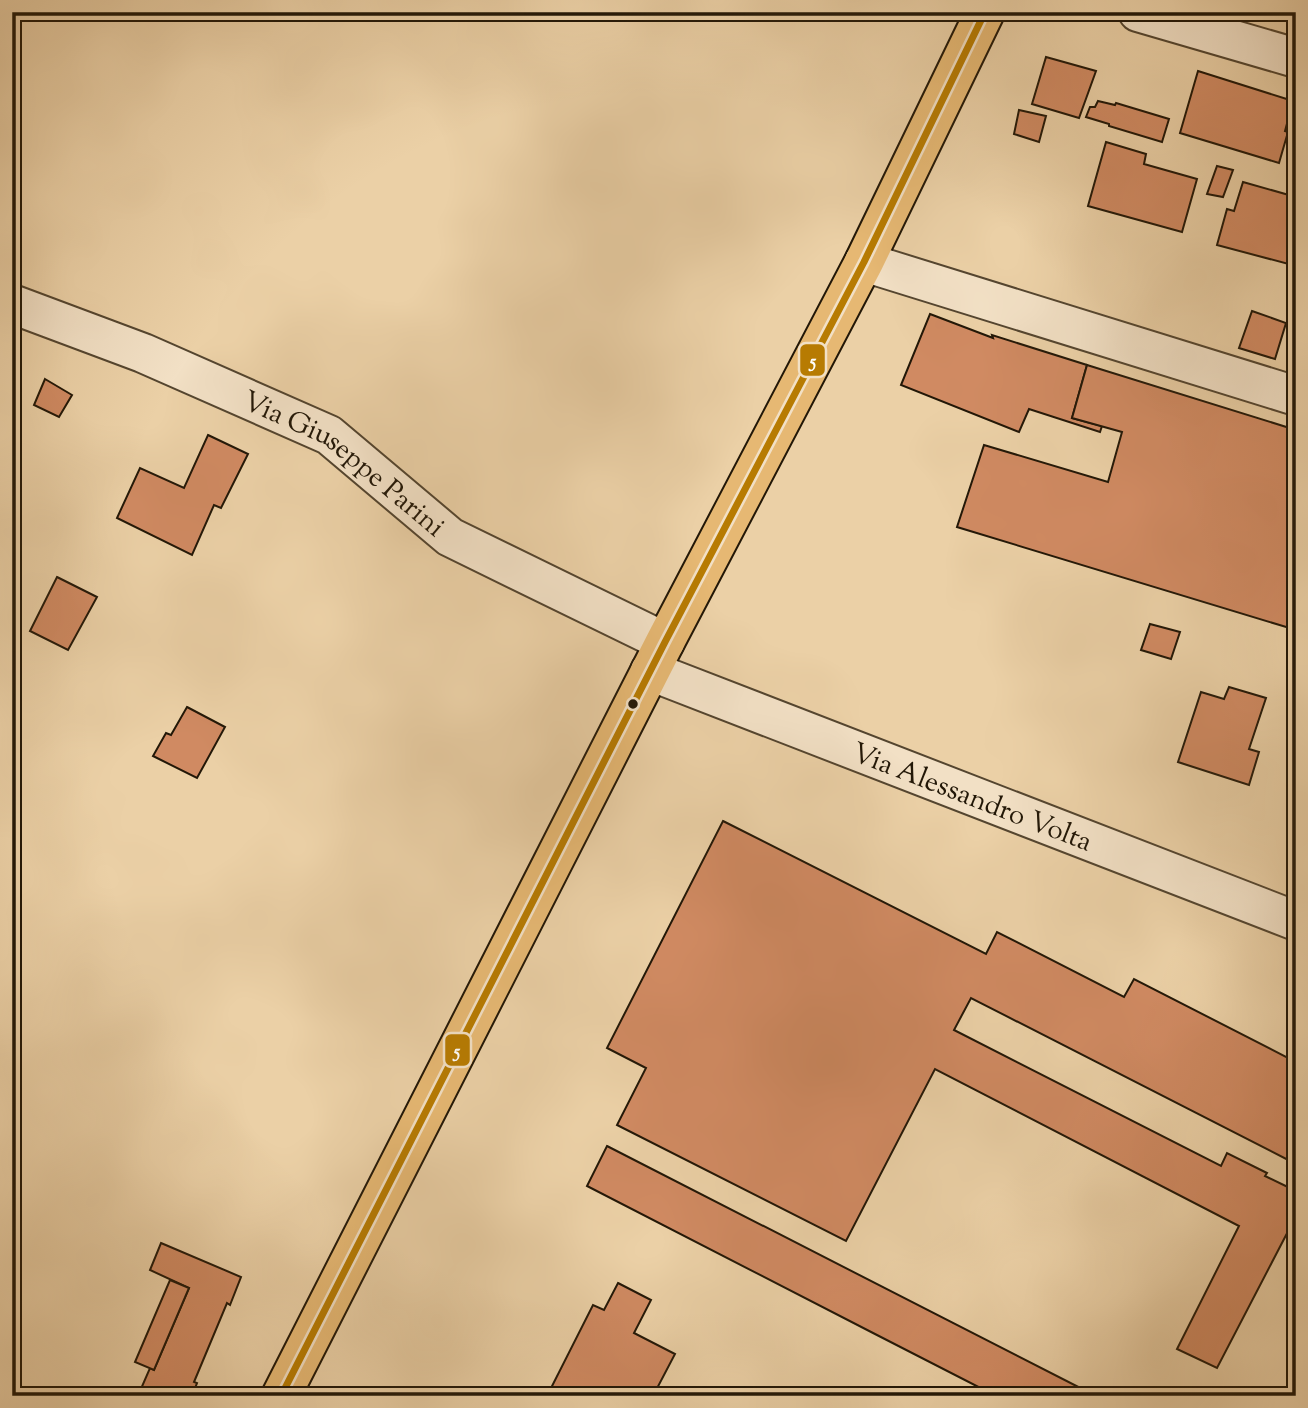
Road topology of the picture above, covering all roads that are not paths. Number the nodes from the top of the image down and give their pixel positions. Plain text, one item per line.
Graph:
1 (985, 12) edge
2 (1138, 12) edge
3 (1296, 58) edge
4 (864, 262) junction
5 (12, 304) edge
6 (1296, 396) edge
7 (657, 656) junction
8 (1296, 920) edge
9 (281, 1396) edge

1 - 4 main road
2 - 3 street
4 - 6 street
4 - 7 main road
5 - 7 street, Via Giuseppe Parini
7 - 8 street, Via Alessandro Volta
7 - 9 main road

